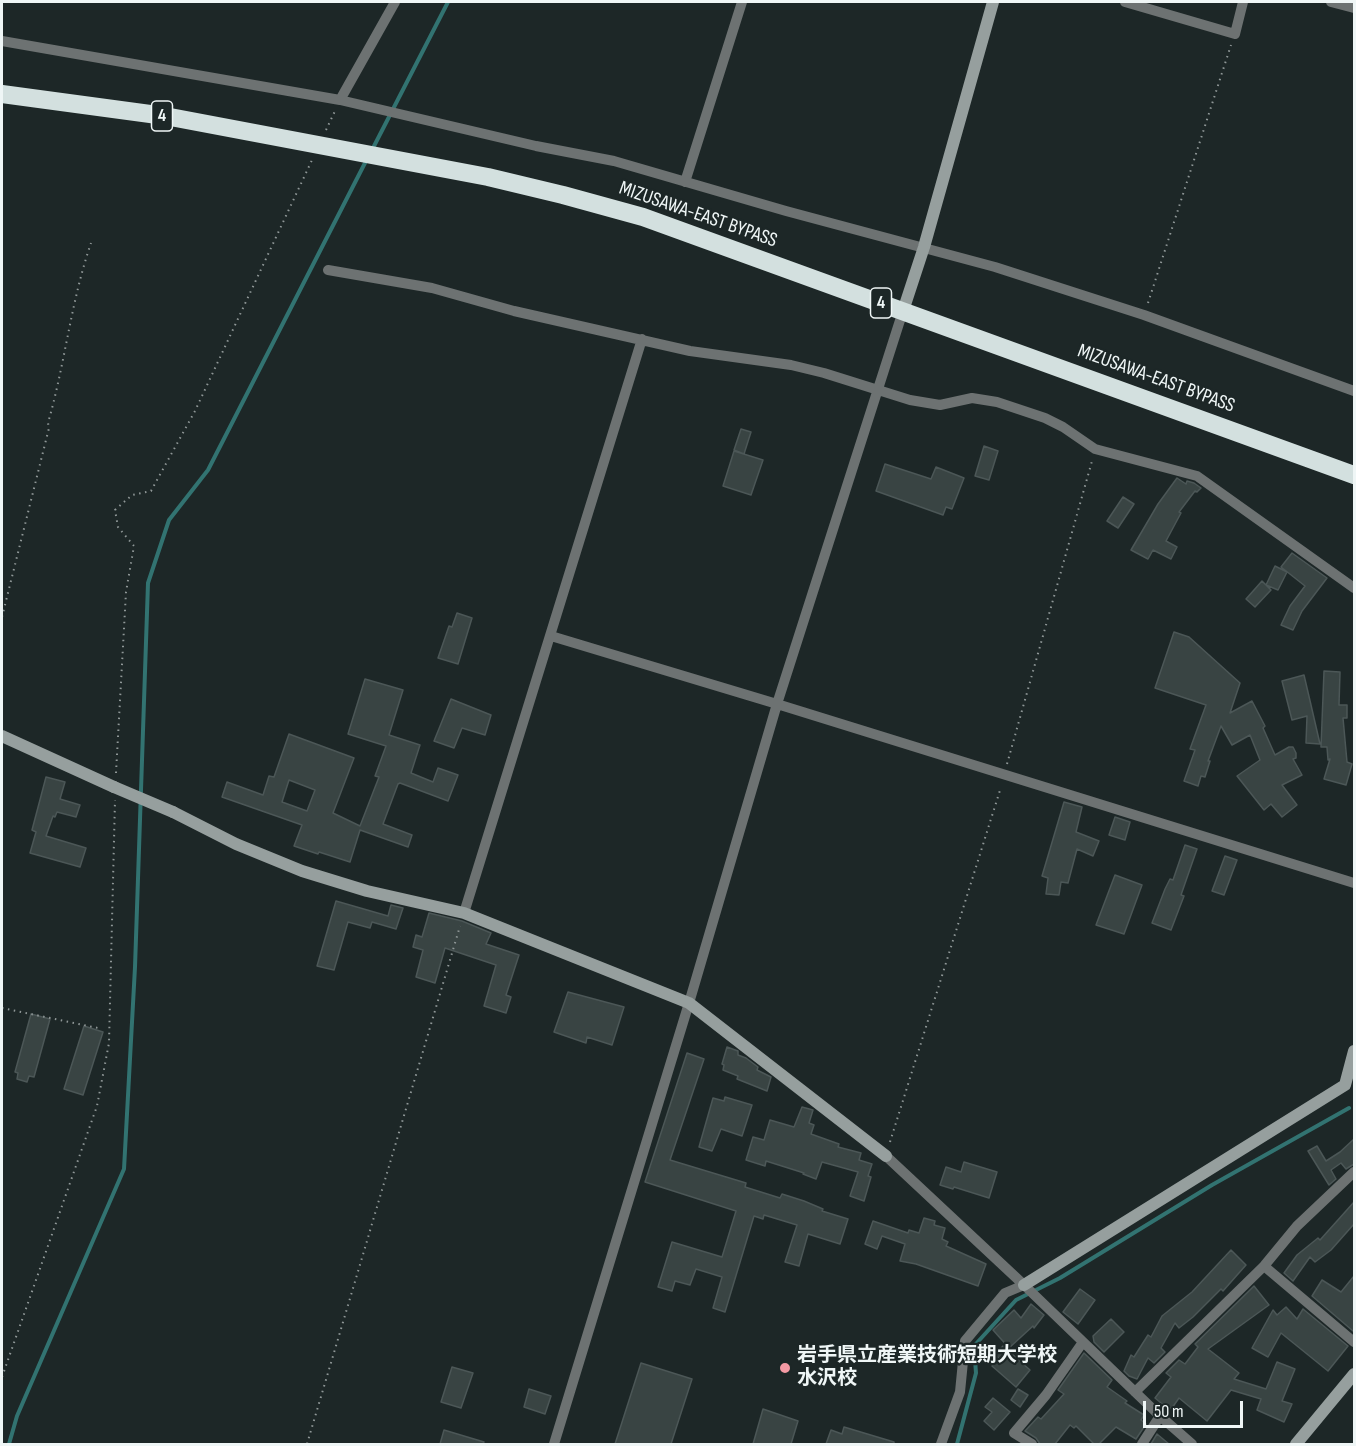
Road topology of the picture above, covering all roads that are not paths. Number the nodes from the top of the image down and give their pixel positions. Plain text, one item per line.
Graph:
1 (394, 2) edge
2 (742, 2) edge
3 (993, 2) edge
4 (1125, 2) edge
5 (1243, 2) edge
6 (1331, 2) edge
7 (1354, 8) edge
8 (2, 41) edge
9 (2, 94) edge
10 (340, 100) junction
11 (685, 182) junction
12 (924, 247) junction
13 (327, 270) dead end
14 (903, 311) junction
15 (642, 339) junction
16 (879, 390) junction
17 (1354, 392) edge
18 (1354, 475) edge
19 (1354, 588) edge
20 (551, 636) junction
21 (777, 704) junction
22 (2, 736) edge
23 (1354, 883) edge
24 (464, 913) junction
25 (689, 1002) junction
26 (1354, 1052) edge
27 (1349, 1087) edge
28 (885, 1156) joint
29 (1354, 1172) edge
30 (1264, 1266) junction
31 (1024, 1285) junction
32 (1083, 1342) junction
33 (1354, 1342) edge
34 (1354, 1374) edge
35 (1135, 1392) junction
36 (1160, 1416) junction
37 (554, 1444) edge
38 (941, 1444) edge
39 (1032, 1444) edge
40 (1142, 1444) edge
41 (1192, 1444) edge
42 (1296, 1444) edge

1 - 10 street
2 - 11 street
3 - 12 street
4 - 5 street
6 - 7 street
8 - 10 street
9 - 14 highway, MIZUSAWA-EAST BYPASS / 4
10 - 11 street
11 - 12 street
12 - 14 street
12 - 17 street
13 - 15 street
14 - 16 street
14 - 18 highway, MIZUSAWA-EAST BYPASS / 4
15 - 16 street
15 - 20 street
16 - 19 street
16 - 21 street
20 - 21 street
20 - 24 street
21 - 23 street
21 - 25 street
22 - 24 street, bridge
24 - 25 street
25 - 28 street
25 - 37 street
26 - 27 street
27 - 31 street
28 - 31 street
29 - 30 street
30 - 33 street
30 - 35 street
31 - 32 street
31 - 38 street
32 - 35 street
32 - 39 street
34 - 42 street
35 - 36 street
36 - 40 street
36 - 41 street

